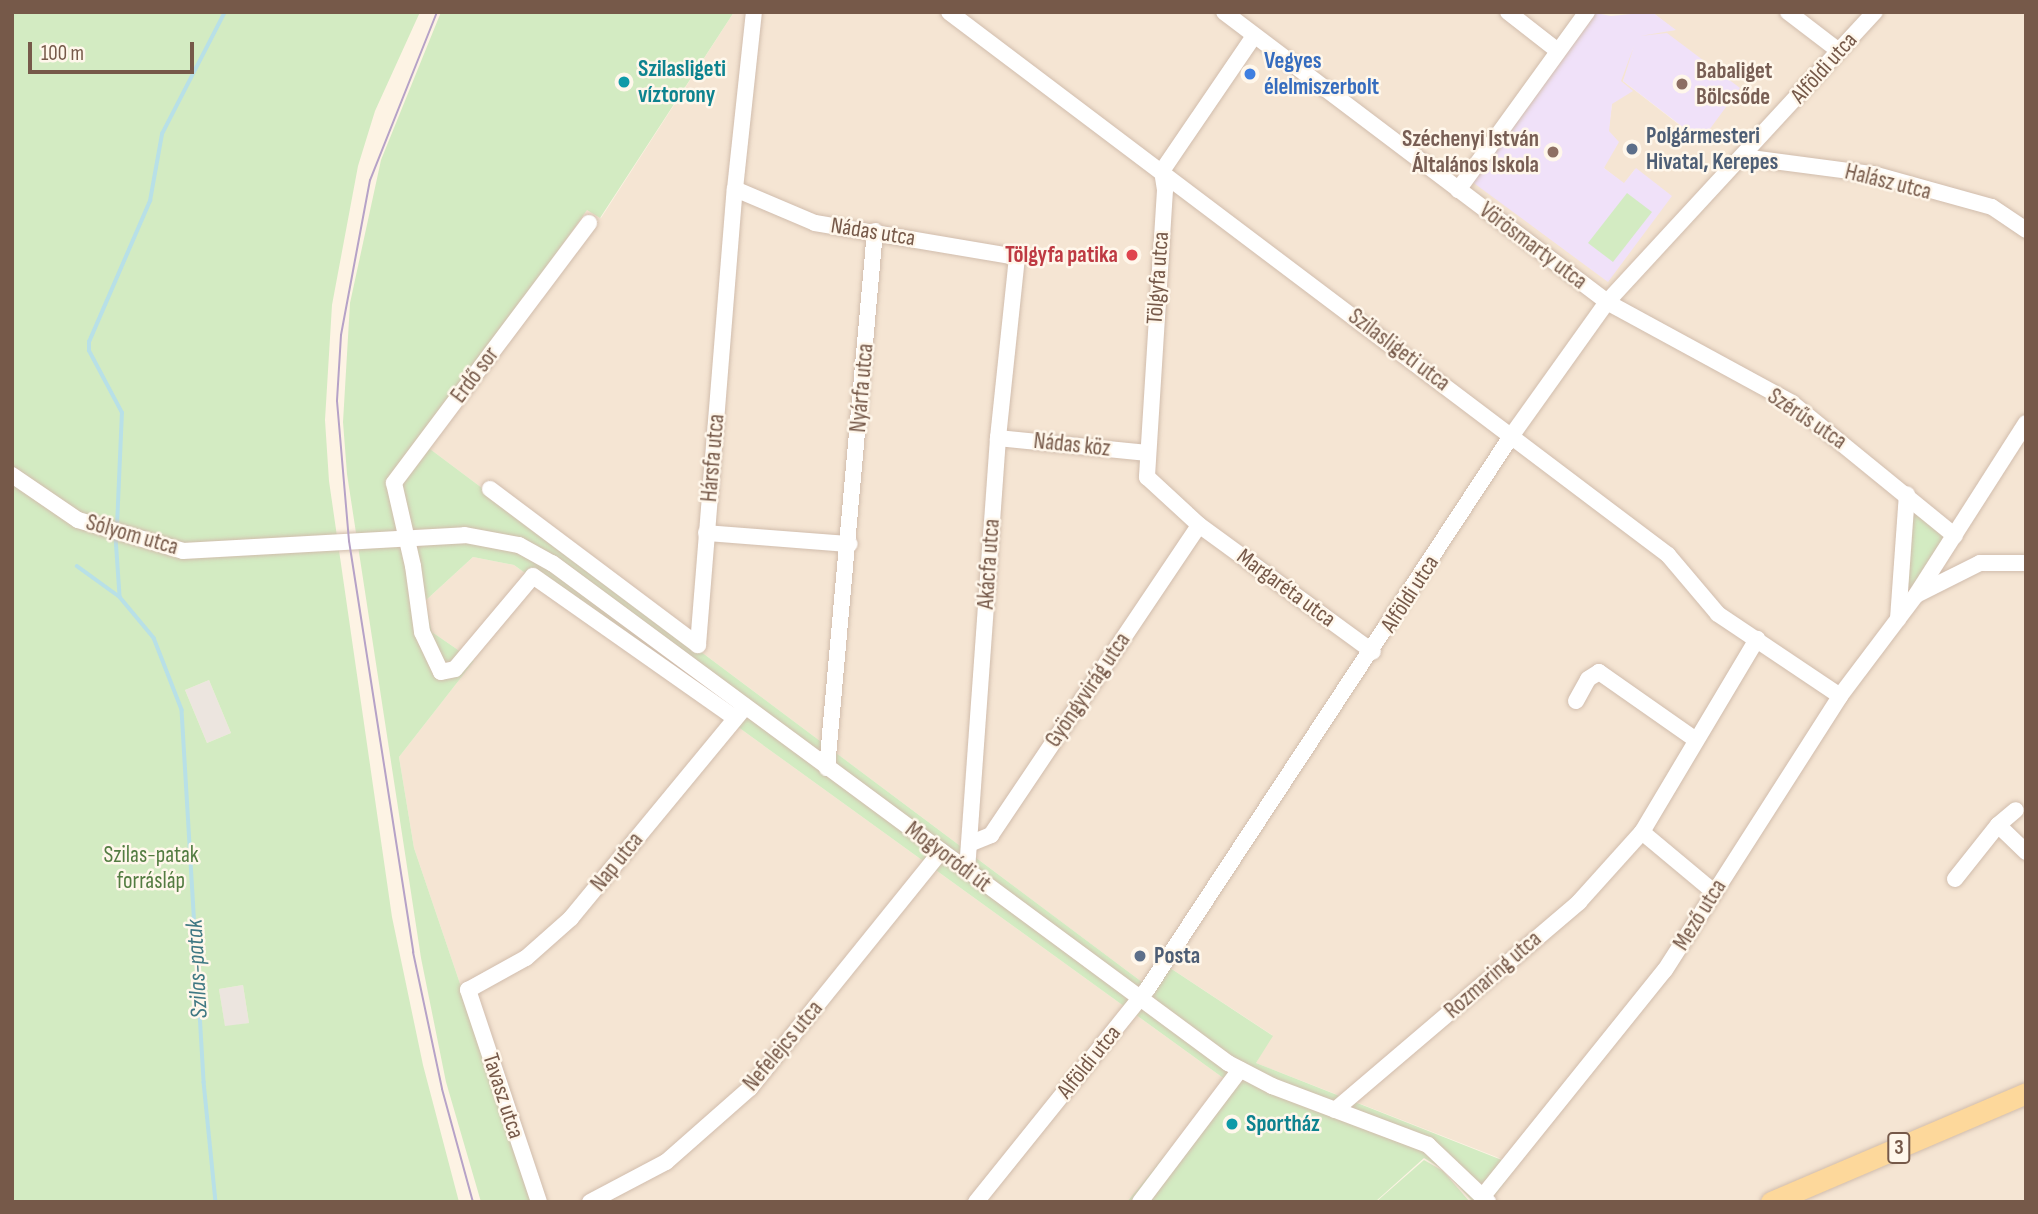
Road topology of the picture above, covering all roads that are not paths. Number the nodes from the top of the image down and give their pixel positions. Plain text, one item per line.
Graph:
1 (754, 12) edge
2 (949, 12) edge
3 (1224, 12) edge
4 (1508, 12) edge
5 (1587, 12) edge
6 (1788, 12) edge
7 (1875, 12) edge
8 (1254, 36) junction
9 (1558, 51) junction
10 (1839, 51) junction
11 (1743, 157) junction
12 (1162, 171) junction
13 (735, 190) junction
14 (1458, 190) junction
15 (589, 223) dead end
16 (2026, 230) edge
17 (875, 231) junction
18 (1017, 257) joint
19 (1608, 302) junction
20 (2026, 423) edge
21 (1512, 435) junction
22 (998, 438) junction
23 (1147, 453) junction
24 (12, 475) edge
25 (490, 489) dead end
26 (1907, 494) junction
27 (1199, 525) junction
28 (706, 533) junction
29 (1955, 536) junction
30 (403, 537) junction
31 (349, 541) joint
32 (850, 544) junction
33 (2026, 563) edge
34 (1916, 595) junction
35 (1898, 619) junction
36 (1757, 639) junction
37 (1373, 652) junction
38 (1840, 696) junction
39 (1576, 701) dead end
40 (739, 713) junction
41 (1696, 740) junction
42 (827, 768) junction
43 (2016, 810) dead end
44 (1998, 825) junction
45 (1642, 832) junction
46 (969, 844) junction
47 (941, 851) junction
48 (2026, 852) edge
49 (967, 871) junction
50 (1955, 879) dead end
51 (1714, 892) junction
52 (468, 990) joint
53 (1140, 999) junction
54 (1240, 1070) junction
55 (2026, 1093) edge
56 (1335, 1110) junction
57 (1486, 1199) edge
58 (539, 1202) edge
59 (590, 1202) edge
60 (976, 1202) edge
61 (1140, 1202) edge
62 (1771, 1202) edge

1 - 13 street, Hársfa utca
2 - 12 street, Szilasligeti utca
3 - 8 street, Vörösmarty utca
4 - 9 street
5 - 9 street
6 - 10 street
7 - 10 street, Alföldi utca
8 - 12 street
8 - 14 street, Vörösmarty utca
9 - 14 street
10 - 11 street, Alföldi utca
11 - 16 street, Halász utca
11 - 19 street, Alföldi utca
12 - 21 street, Szilasligeti utca
12 - 23 street, Tölgyfa utca
13 - 17 street, Nádas utca
13 - 28 street, Hársfa utca
14 - 19 street, Vörösmarty utca
15 - 30 street, Erdő sor
17 - 18 street, Nádas utca
17 - 32 street, Nyárfa utca
18 - 22 street, Akácfa utca
19 - 21 street, Alföldi utca
19 - 26 street, Szérűs utca
20 - 29 street, Mező utca
21 - 36 street, Szilasligeti utca
21 - 37 street, Alföldi utca
22 - 23 street, Nádas köz
22 - 46 street, Akácfa utca
23 - 27 street, Tölgyfa utca
24 - 31 street, Sólyom utca
25 - 28 street, Hársfa utca
26 - 29 street, Szérűs utca
26 - 35 street
27 - 37 street, Margaréta utca
27 - 46 street, Gyöngyvirág utca
28 - 32 street
29 - 34 street, Mező utca
30 - 31 street, Mogyoródi út
30 - 40 street, Mogyoródi út
30 - 40 street, Mogyoródi út
32 - 42 street, Nyárfa utca
33 - 34 street
34 - 35 street, Mező utca
35 - 38 street, Mező utca
36 - 38 street, Szilasligeti utca
36 - 41 street, Rozmaring utca
37 - 53 street, Alföldi utca
38 - 51 street, Mező utca
39 - 41 street
40 - 42 street, Mogyoródi út
40 - 52 street, Nap utca
41 - 45 street, Rozmaring utca
42 - 47 street, Mogyoródi út
43 - 44 street
44 - 48 street
44 - 50 street
45 - 51 street
45 - 56 street, Rozmaring utca
46 - 49 street, Akácfa utca
47 - 49 street, Mogyoródi út
47 - 59 street, Nefelejcs utca
49 - 53 street, Mogyoródi út
51 - 57 street, Mező utca
52 - 58 street, Tavasz utca
53 - 54 street, Mogyoródi út
53 - 60 street, Alföldi utca
54 - 56 street, Mogyoródi út
54 - 61 street
55 - 62 main road, 3
56 - 57 street, Mogyoródi út

